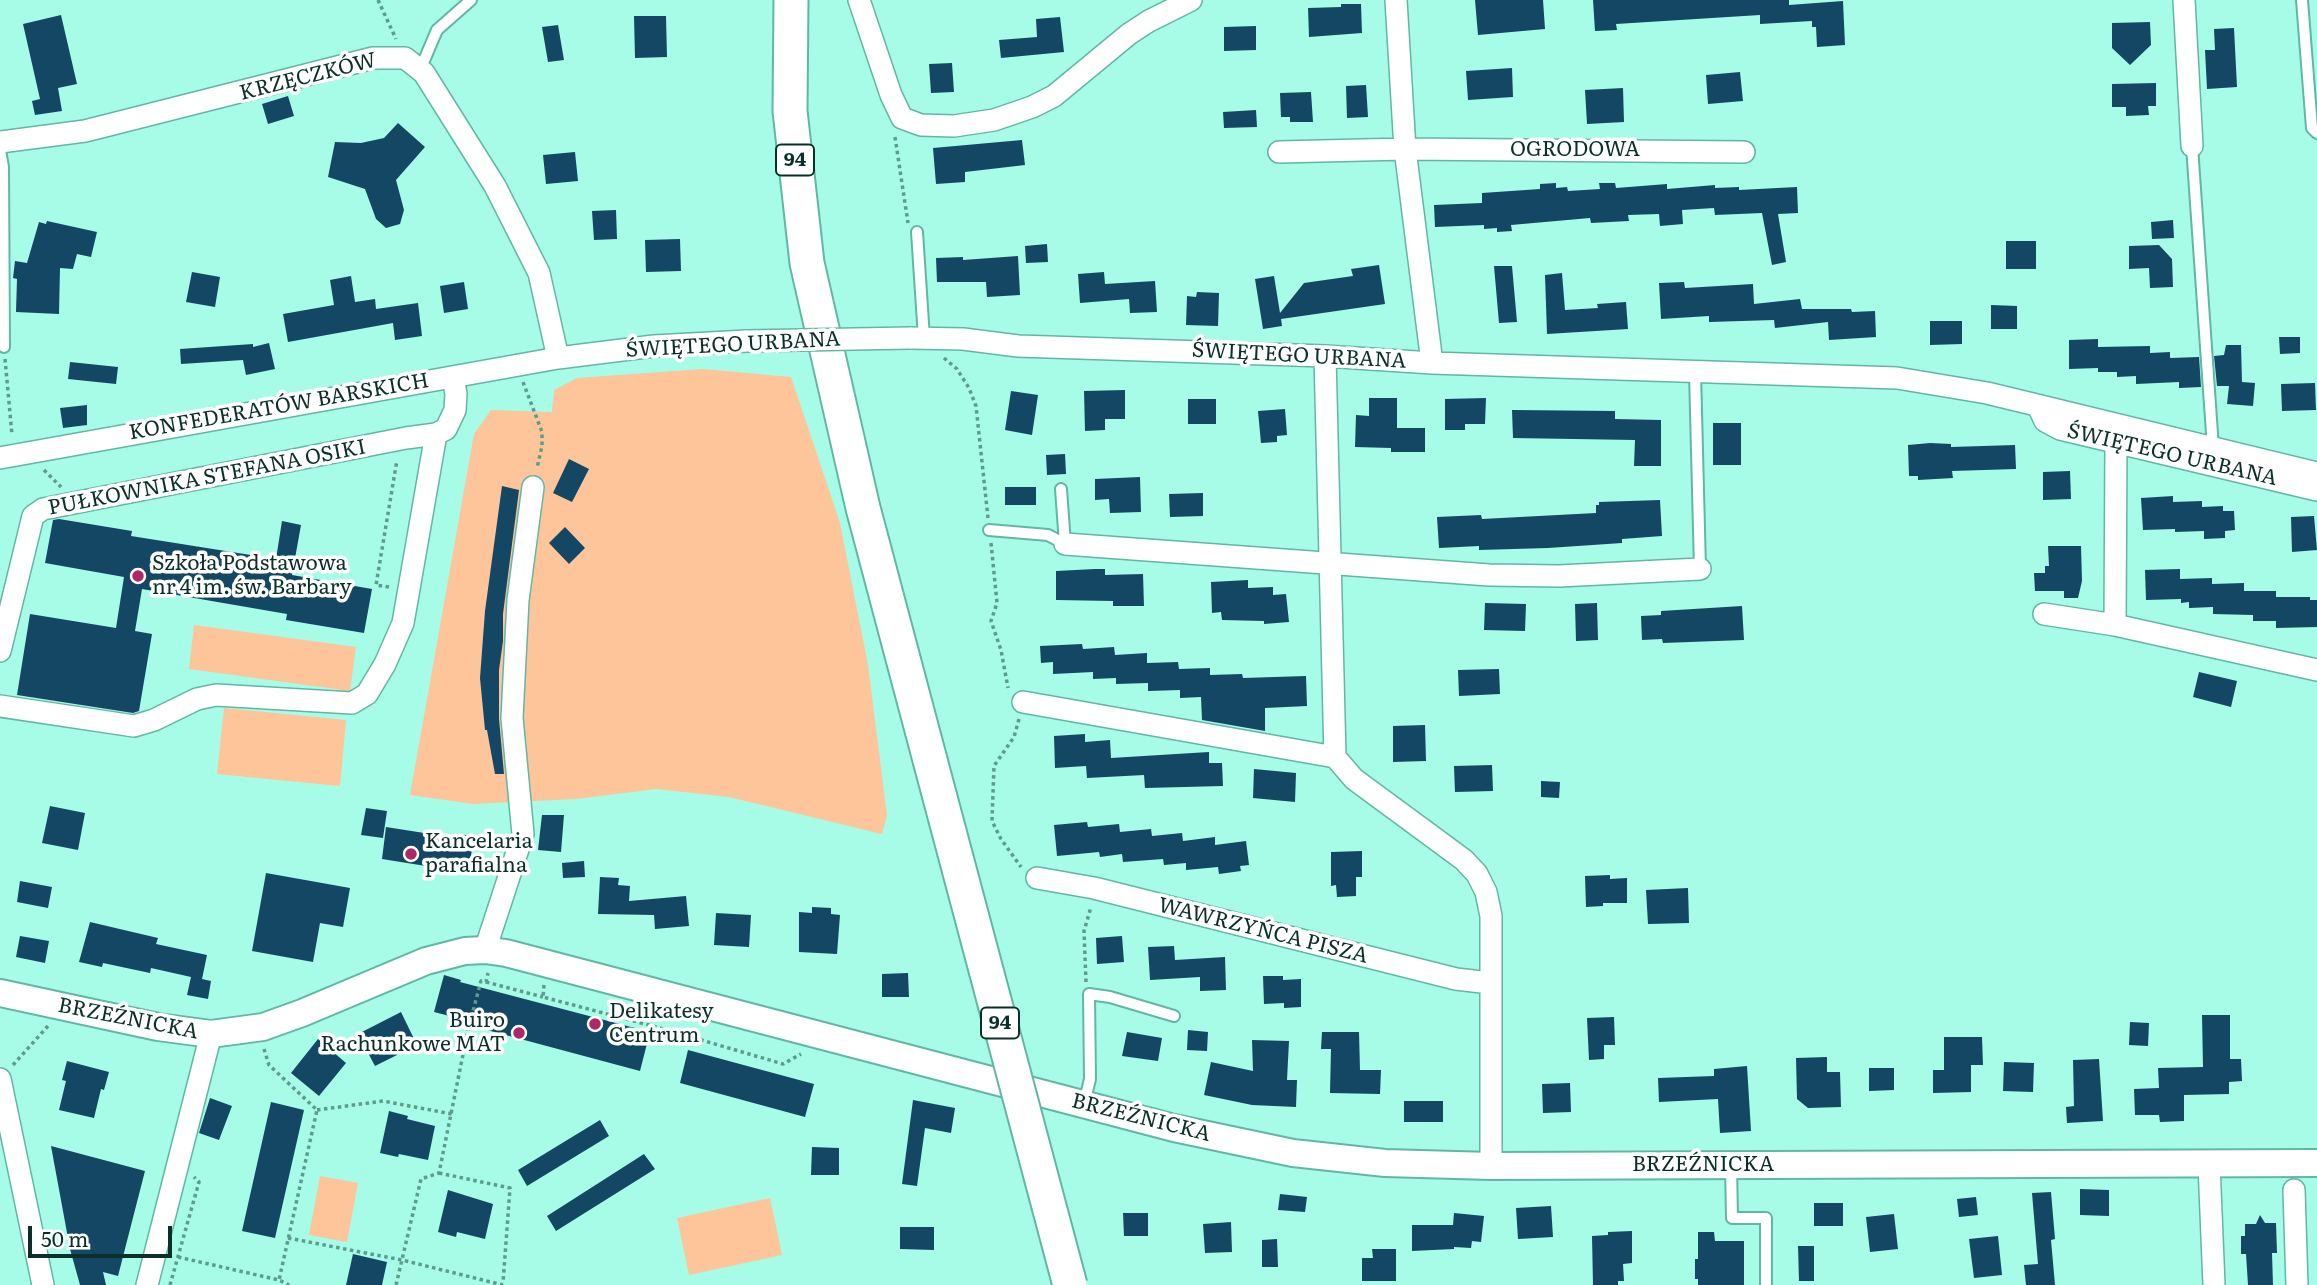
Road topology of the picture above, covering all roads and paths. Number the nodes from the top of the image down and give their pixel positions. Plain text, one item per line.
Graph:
1 (378, 0) edge
2 (471, 0) edge
3 (791, 0) edge
4 (859, 0) edge
5 (1191, 0) edge
6 (1396, 0) edge
7 (2184, 0) edge
8 (2302, 0) edge
9 (412, 64) junction
10 (902, 118) junction
11 (2317, 133) edge
12 (0, 142) edge
13 (2192, 146) joint
14 (1405, 149) junction
15 (0, 150) edge
16 (1279, 152) dead end
17 (1744, 152) dead end
18 (917, 232) joint
19 (917, 338) junction
20 (4, 346) joint
21 (942, 350) dead end
22 (1325, 356) junction
23 (558, 358) junction
24 (1432, 363) junction
25 (1695, 372) junction
26 (453, 377) junction
27 (528, 393) dead end
28 (2038, 406) junction
29 (436, 434) junction
30 (2116, 442) junction
31 (2213, 448) junction
32 (398, 451) dead end
33 (9, 456) edge
34 (40, 466) dead end
35 (2317, 473) edge
36 (533, 487) joint
37 (1061, 489) dead end
38 (2317, 490) edge
39 (68, 494) dead end
40 (989, 530) junction
41 (1065, 544) junction
42 (1331, 564) junction
43 (1700, 569) joint
44 (409, 590) junction
45 (2043, 614) dead end
46 (2115, 625) junction
47 (0, 651) edge
48 (2317, 670) edge
49 (1023, 702) junction
50 (0, 706) edge
51 (1335, 757) junction
52 (1037, 878) joint
53 (1094, 888) junction
54 (487, 961) junction
55 (486, 982) junction
56 (1490, 984) junction
57 (0, 993) edge
58 (1089, 994) junction
59 (543, 997) dead end
60 (1174, 1016) dead end
61 (50, 1017) dead end
62 (211, 1034) junction
63 (261, 1040) dead end
64 (0, 1079) edge
65 (1084, 1104) junction
66 (317, 1110) junction
67 (452, 1114) junction
68 (2317, 1163) edge
69 (2209, 1164) junction
70 (1731, 1165) junction
71 (1490, 1166) junction
72 (439, 1173) junction
73 (2294, 1190) dead end
74 (288, 1238) junction
75 (178, 1257) dead end
76 (402, 1260) junction
77 (279, 1280) junction
78 (503, 1284) edge
79 (43, 1285) edge
80 (147, 1285) edge
81 (289, 1285) edge
82 (396, 1285) edge
83 (1070, 1285) edge
84 (1766, 1285) edge
85 (2214, 1285) edge
86 (2297, 1285) edge

1 - 9 path
2 - 9 lane
3 - 83 main road, 94, bridge
4 - 10 street
5 - 10 street
6 - 14 street
7 - 13 street
8 - 11 lane
9 - 12 street, KRZĘCZKÓW
9 - 23 street
10 - 18 path
13 - 31 lane
14 - 16 street, OGRODOWA
14 - 17 street, OGRODOWA
14 - 24 street
15 - 20 lane
18 - 19 lane
19 - 22 street, ŚWIĘTEGO URBANA
19 - 23 street, ŚWIĘTEGO URBANA, bridge
20 - 33 path
21 - 40 path
22 - 24 street, ŚWIĘTEGO URBANA
22 - 42 street
23 - 26 street, KONFEDERATÓW BARSKICH
24 - 25 street, ŚWIĘTEGO URBANA
25 - 28 street, ŚWIĘTEGO URBANA
25 - 43 lane
26 - 29 street
26 - 33 street, KONFEDERATÓW BARSKICH
27 - 36 path
28 - 30 street, ŚWIĘTEGO URBANA
28 - 31 street, ŚWIĘTEGO URBANA
29 - 44 street
29 - 47 street, PUŁKOWNIKA STEFANA OSIKI
30 - 38 street, ŚWIĘTEGO URBANA
30 - 46 street
31 - 35 street, ŚWIĘTEGO URBANA
32 - 44 path
34 - 39 path
36 - 54 street
37 - 41 lane
40 - 41 lane
40 - 49 path
41 - 42 street
42 - 43 street
42 - 51 street
44 - 50 street
45 - 46 street
46 - 48 street
49 - 51 street
49 - 52 path
51 - 56 street
52 - 53 street, WAWRZYŃCA PISZA
53 - 56 street, WAWRZYŃCA PISZA
53 - 58 path
54 - 55 path
54 - 62 street, BRZEŹNICKA
54 - 65 street, BRZEŹNICKA
55 - 59 path
55 - 67 path
56 - 71 street
57 - 62 street, BRZEŹNICKA
58 - 60 lane
58 - 65 lane
61 - 64 path
62 - 80 street
63 - 66 path
64 - 79 street
65 - 71 street, BRZEŹNICKA
66 - 67 path
66 - 74 path
67 - 72 path
68 - 69 street, BRZEŹNICKA
69 - 70 street, BRZEŹNICKA
69 - 85 street
70 - 71 street, BRZEŹNICKA
70 - 84 lane
72 - 76 path
72 - 78 path
73 - 86 street
74 - 76 path
74 - 77 path
75 - 77 path
76 - 78 path
76 - 82 path
77 - 81 path

